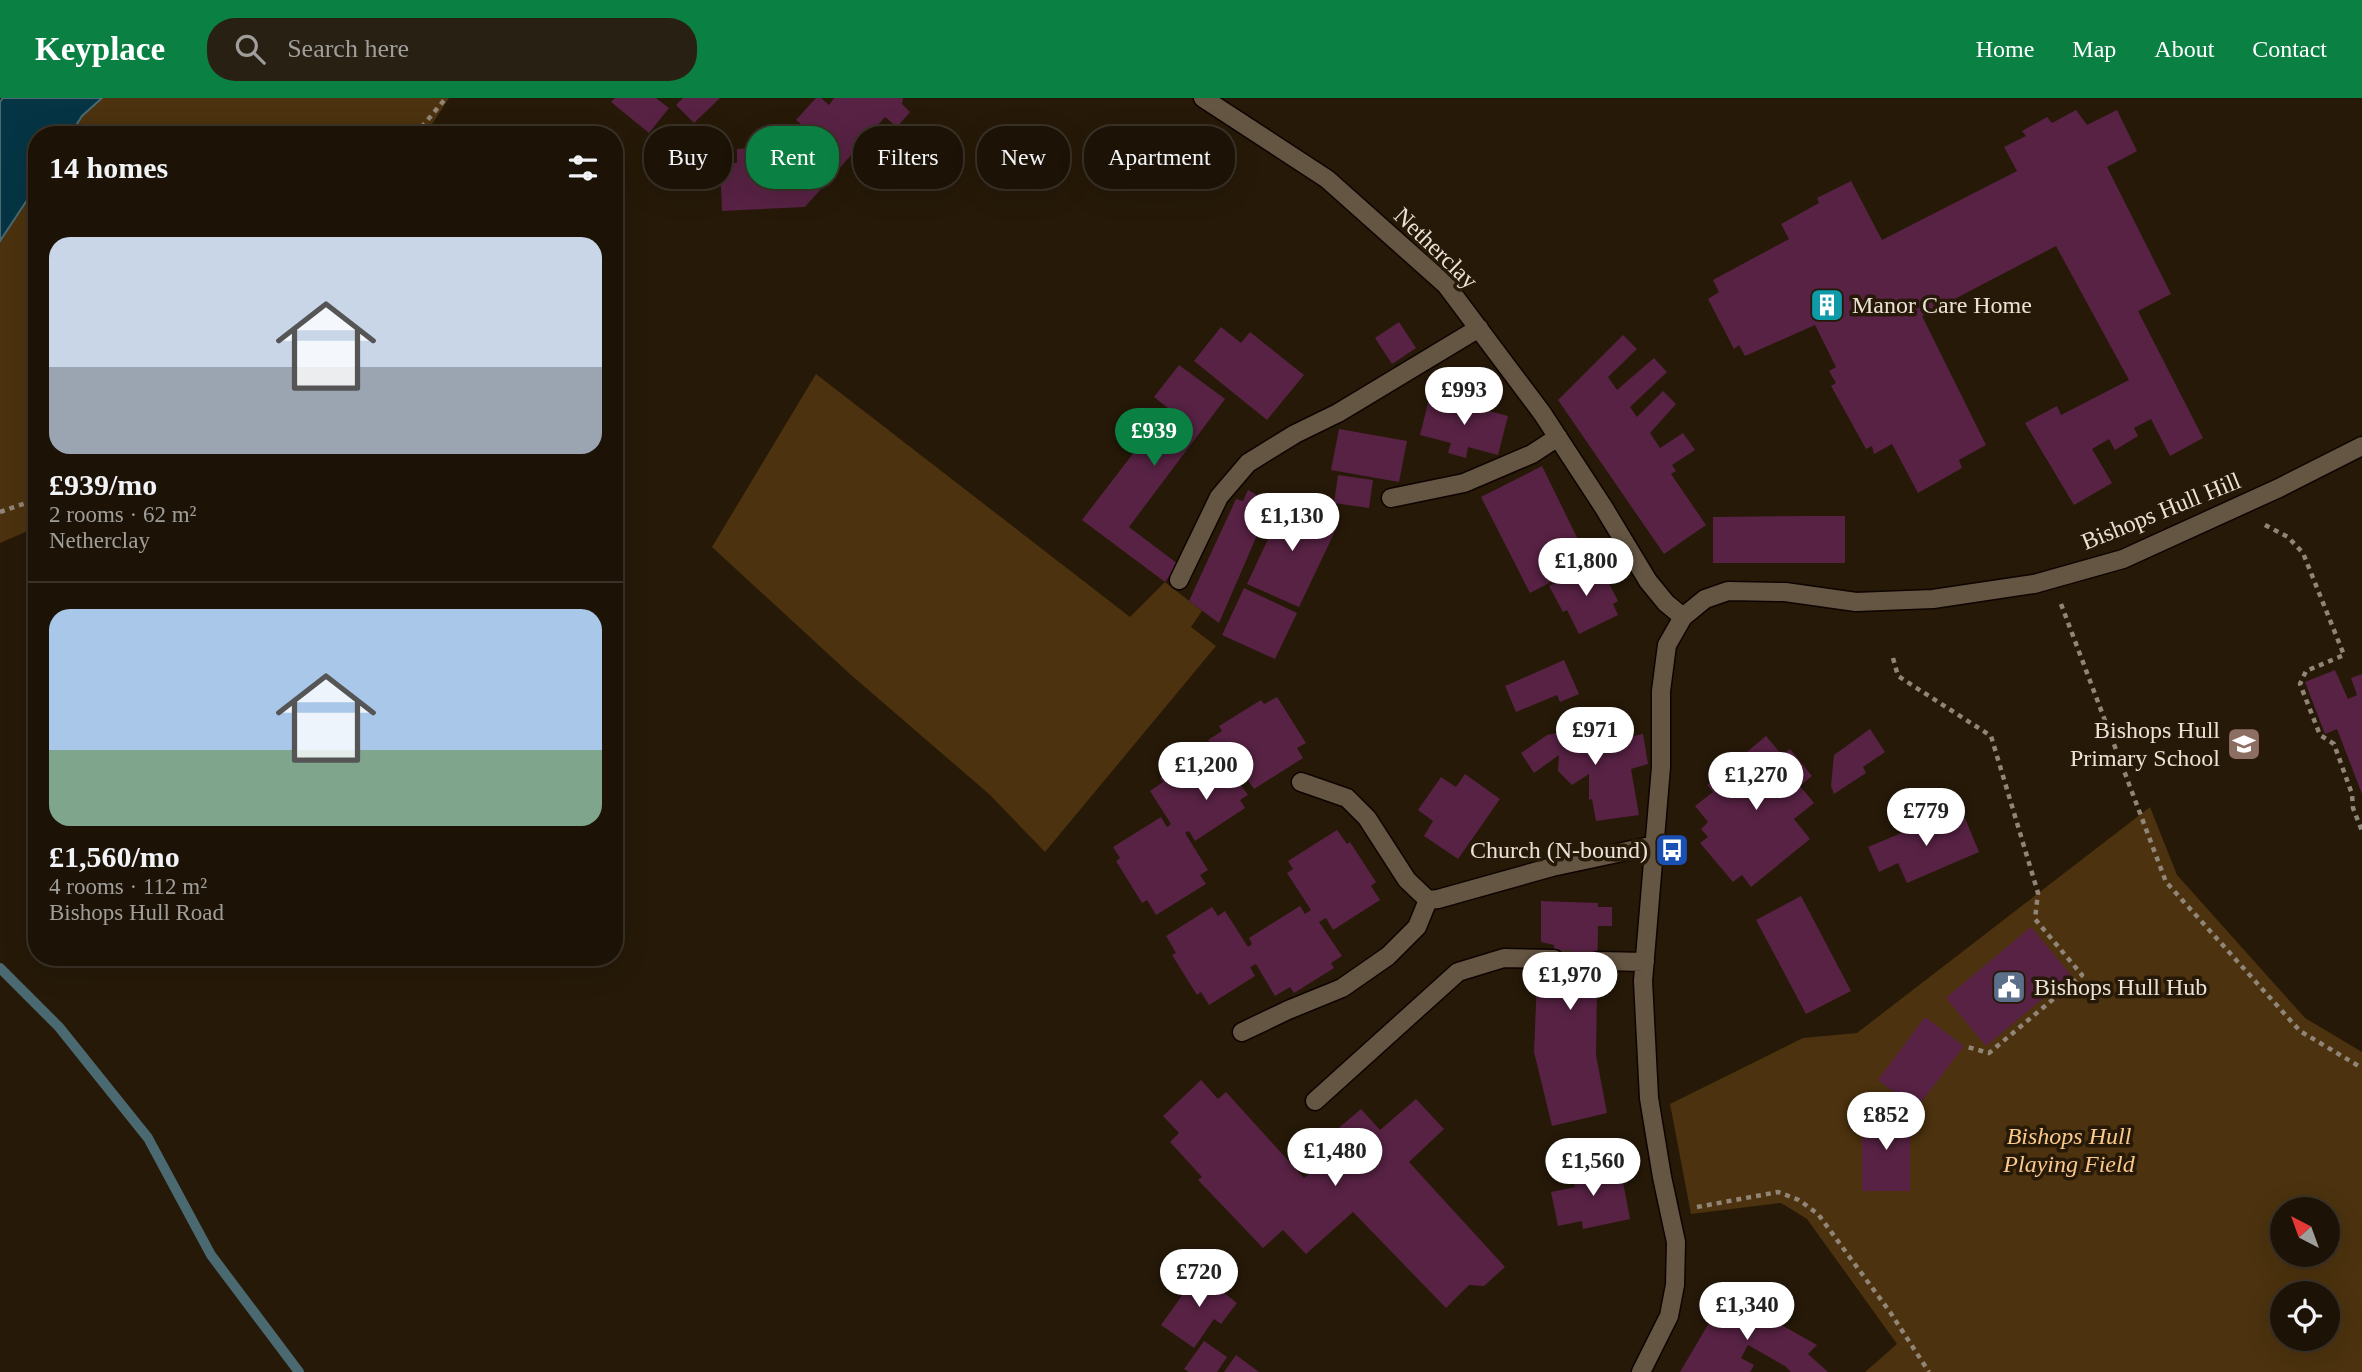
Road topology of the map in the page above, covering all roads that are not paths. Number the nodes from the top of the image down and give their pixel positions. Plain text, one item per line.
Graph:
1 (1203, 98) edge
2 (1479, 328) junction
3 (1558, 438) junction
4 (2362, 446) edge
5 (1391, 498) dead end
6 (1179, 580) dead end
7 (1684, 617) junction
8 (1301, 782) dead end
9 (1655, 845) junction
10 (1428, 900) junction
11 (1554, 959) tunnel mouth
12 (1598, 961) tunnel mouth
13 (1645, 962) junction
14 (1242, 1032) dead end
15 (1315, 1101) dead end
16 (1642, 1372) edge

1 - 2 street, Netherclay
2 - 3 street, Netherclay
2 - 6 street
3 - 5 street
3 - 7 street, Netherclay
4 - 7 street, Bishops Hull Hill
7 - 9 street
8 - 10 street
9 - 10 street
9 - 13 street
10 - 14 street
11 - 15 street
12 - 13 street
13 - 16 street

